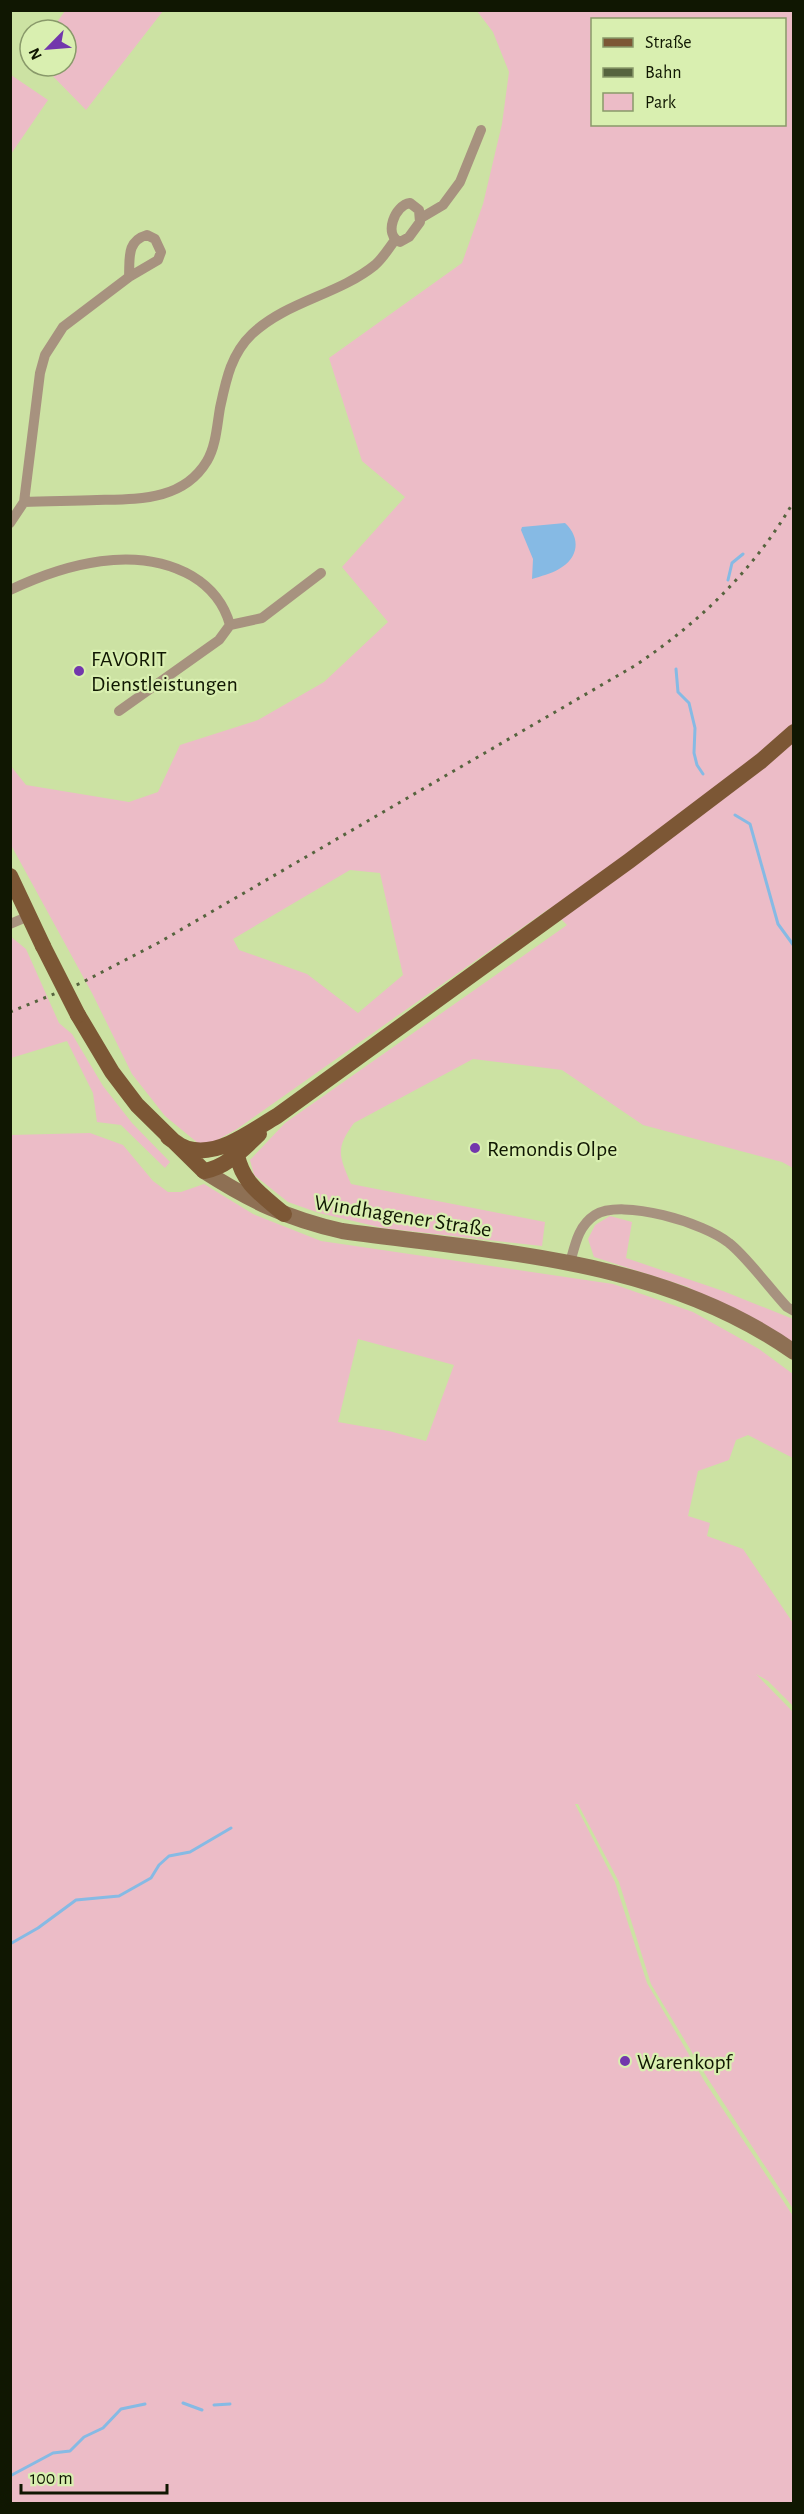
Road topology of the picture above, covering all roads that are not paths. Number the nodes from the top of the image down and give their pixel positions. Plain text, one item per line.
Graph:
1 (481, 130) dead end
2 (421, 218) junction
3 (395, 240) junction
4 (129, 277) dead end
5 (24, 502) junction
6 (10, 523) edge
7 (321, 573) dead end
8 (10, 590) edge
9 (230, 625) junction
10 (119, 711) dead end
11 (794, 732) edge
12 (10, 876) edge
13 (29, 915) junction
14 (10, 924) edge
15 (168, 1137) junction
16 (232, 1150) junction
17 (204, 1171) junction
18 (284, 1214) junction
19 (570, 1263) junction
20 (794, 1311) edge
21 (794, 1352) edge

1 - 2 street
2 - 3 street
2 - 3 street
3 - 5 street
4 - 5 street
5 - 6 street
7 - 9 street
8 - 9 street
9 - 10 street
11 - 16 main road
12 - 13 main road
13 - 14 street
13 - 15 main road, bridge
15 - 16 main road
15 - 17 main road
16 - 17 main road
16 - 18 main road
17 - 18 main road, Windhagener Straße
18 - 19 main road, Windhagener Straße
19 - 20 street
19 - 21 main road, Windhagener Straße

